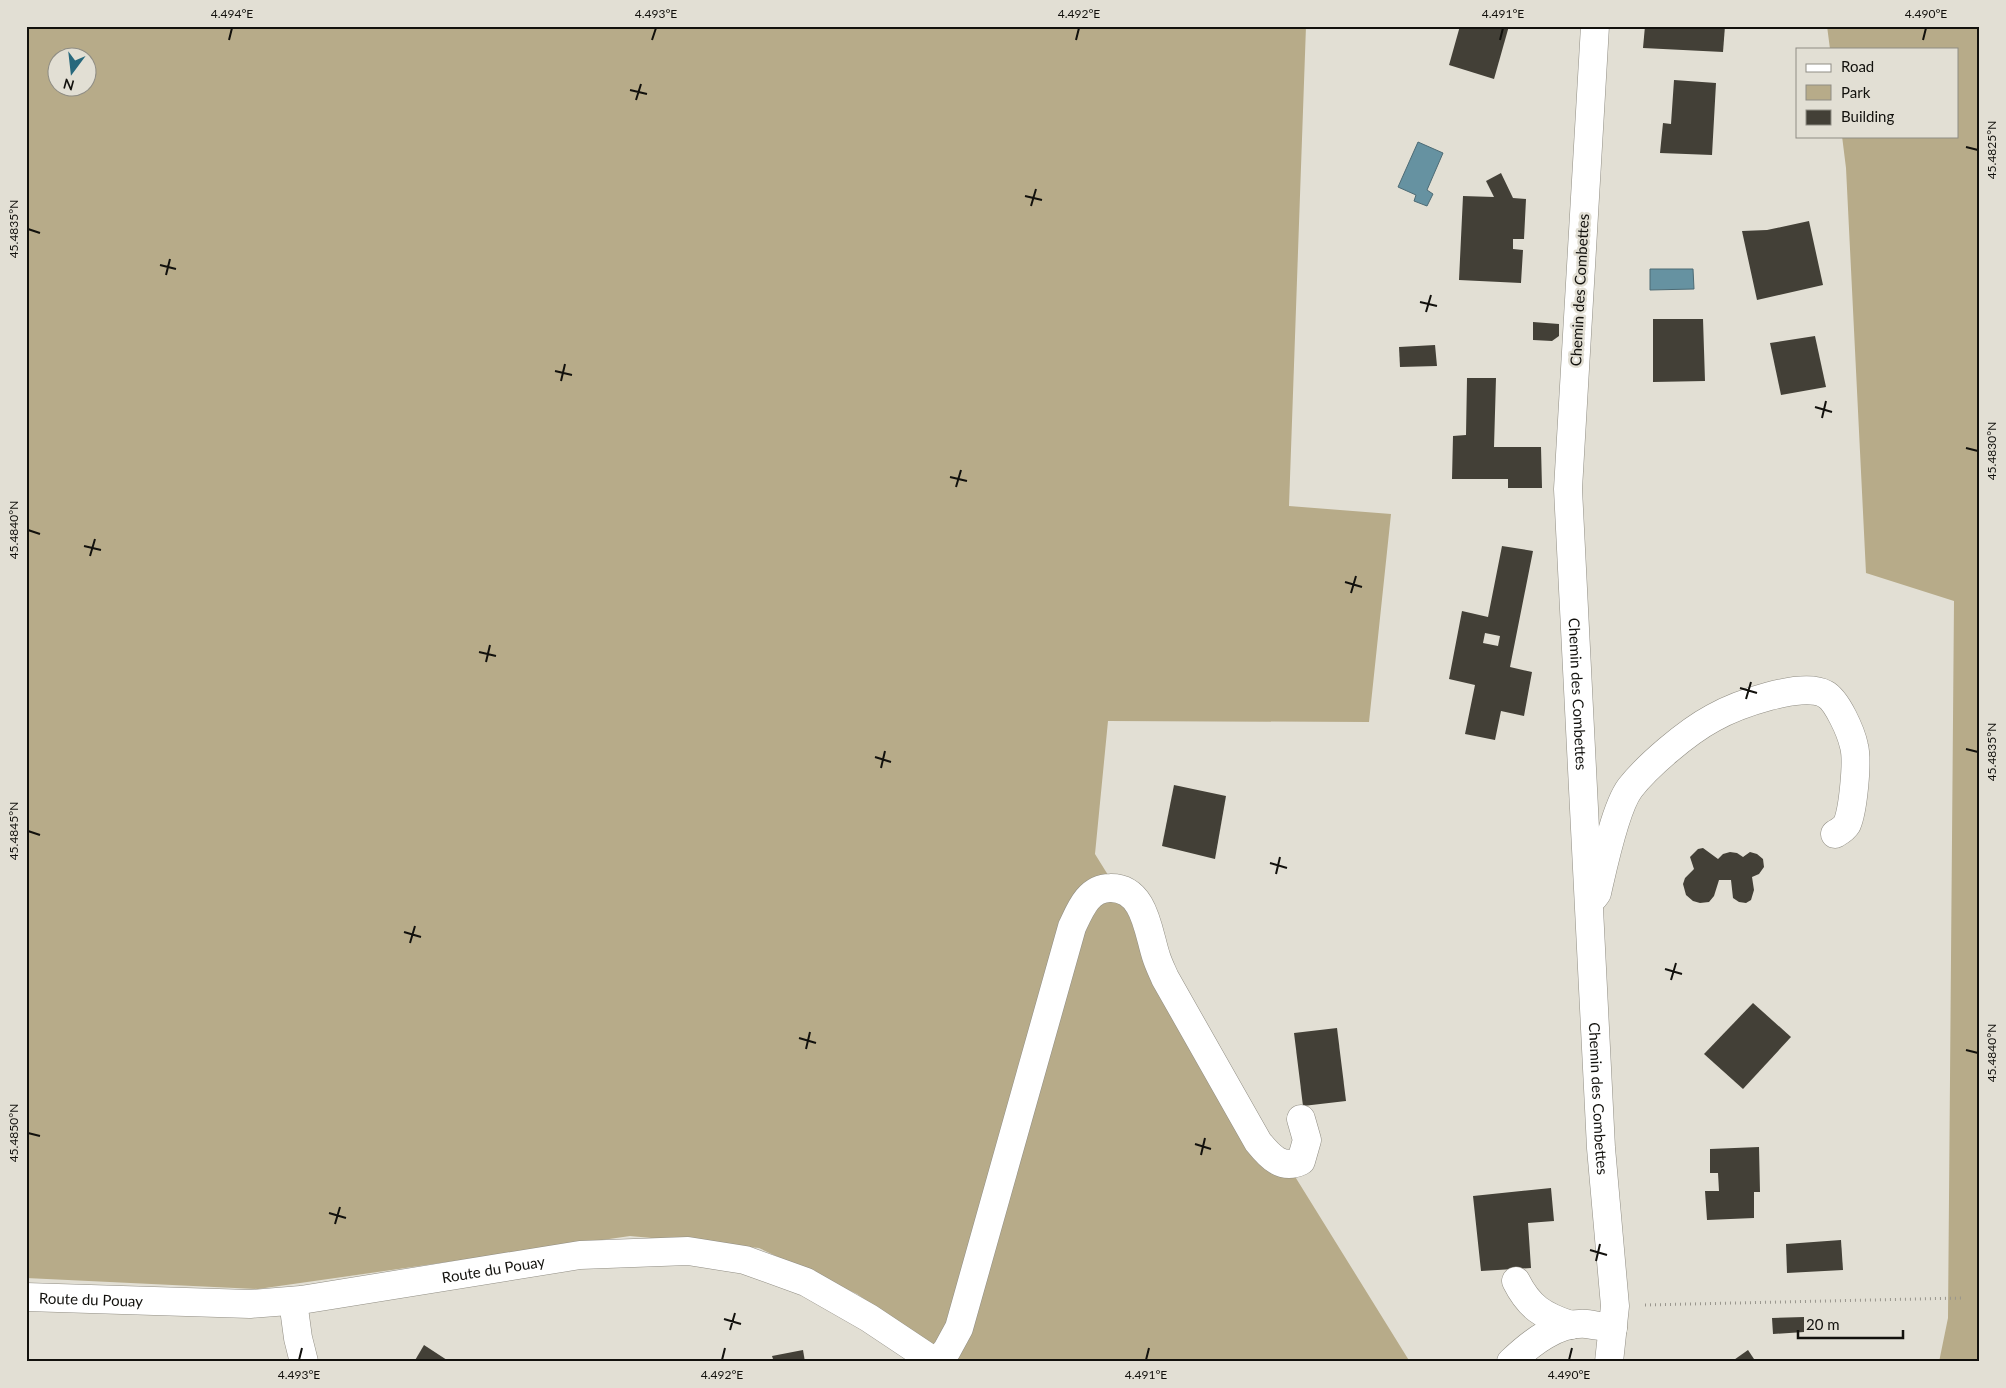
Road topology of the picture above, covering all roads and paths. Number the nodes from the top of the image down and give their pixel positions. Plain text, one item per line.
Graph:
1 (1595, 26) edge
2 (1835, 834) dead end
3 (1587, 898) junction
4 (1301, 1119) dead end
5 (1516, 1281) dead end
6 (26, 1297) edge
7 (1962, 1298) dead end
8 (293, 1301) junction
9 (1614, 1317) junction
10 (1571, 1325) junction
11 (304, 1362) edge
12 (936, 1362) edge
13 (1511, 1362) edge
14 (1609, 1362) edge

1 - 3 street, Chemin des Combettes
2 - 3 street
3 - 9 street, Chemin des Combettes
4 - 12 street
5 - 10 street
6 - 8 street, Route du Pouay
7 - 9 path
8 - 11 street
8 - 12 street, Route du Pouay
9 - 10 street
9 - 14 street, Chemin des Combettes
10 - 13 street

